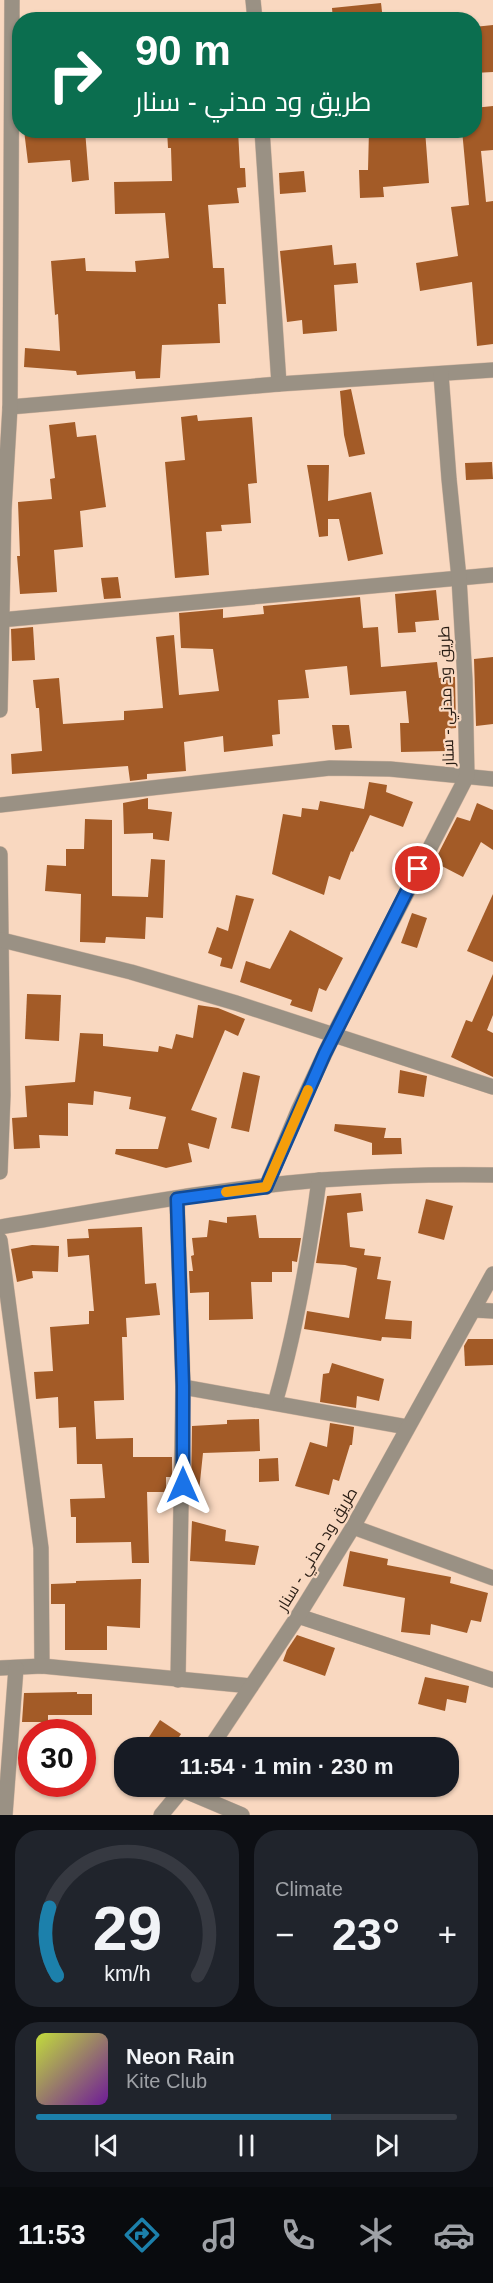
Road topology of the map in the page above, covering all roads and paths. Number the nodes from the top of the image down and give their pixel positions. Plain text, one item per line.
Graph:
1 (12, 0) edge
2 (263, 138) edge
3 (493, 370) edge
4 (441, 374) junction
5 (279, 384) junction
6 (10, 407) junction
7 (493, 575) edge
8 (459, 578) junction
9 (1, 620) edge
10 (0, 710) edge
11 (467, 776) junction
12 (493, 779) edge
13 (0, 805) edge
14 (0, 854) edge
15 (2, 940) junction
16 (334, 1034) junction
17 (493, 1087) edge
18 (0, 1172) edge
19 (493, 1175) edge
20 (320, 1180) junction
21 (266, 1187) junction
22 (177, 1199) junction
23 (0, 1227) edge
24 (0, 1240) edge
25 (493, 1274) edge
26 (474, 1310) junction
27 (493, 1311) edge
28 (183, 1386) junction
29 (274, 1402) junction
30 (408, 1427) junction
31 (353, 1527) junction
32 (493, 1578) edge
33 (298, 1616) junction
34 (42, 1666) junction
35 (8, 1668) edge
36 (178, 1680) junction
37 (493, 1680) edge
38 (251, 1686) junction
39 (217, 1737) edge
40 (176, 1797) edge
41 (203, 1797) edge
42 (5, 1815) edge
43 (161, 1815) edge
44 (242, 1815) edge

1 - 6 street
2 - 5 street
3 - 4 street
4 - 5 street
4 - 8 street, طريق ود مدني - سنار
5 - 6 street
6 - 9 street
7 - 8 street
8 - 9 street
8 - 11 street, طريق ود مدني - سنار
9 - 10 street
11 - 12 street
11 - 13 street
11 - 16 street, طريق ود مدني - سنار
14 - 15 street
15 - 16 street
15 - 18 street
16 - 17 street
16 - 21 street, طريق ود مدني - سنار
19 - 20 street
20 - 21 street
20 - 29 street
21 - 22 street
22 - 23 street
22 - 28 street
24 - 34 street
25 - 26 street, طريق ود مدني - سنار
26 - 27 street
26 - 30 street, طريق ود مدني - سنار
28 - 29 street
28 - 36 street
29 - 30 street
30 - 31 street, طريق ود مدني - سنار
31 - 32 street
31 - 33 street, طريق ود مدني - سنار
33 - 37 street
33 - 38 street, طريق ود مدني - سنار
34 - 35 street
34 - 36 street
35 - 42 street
36 - 38 street
38 - 39 street, طريق ود مدني - سنار
40 - 43 street
41 - 44 street

